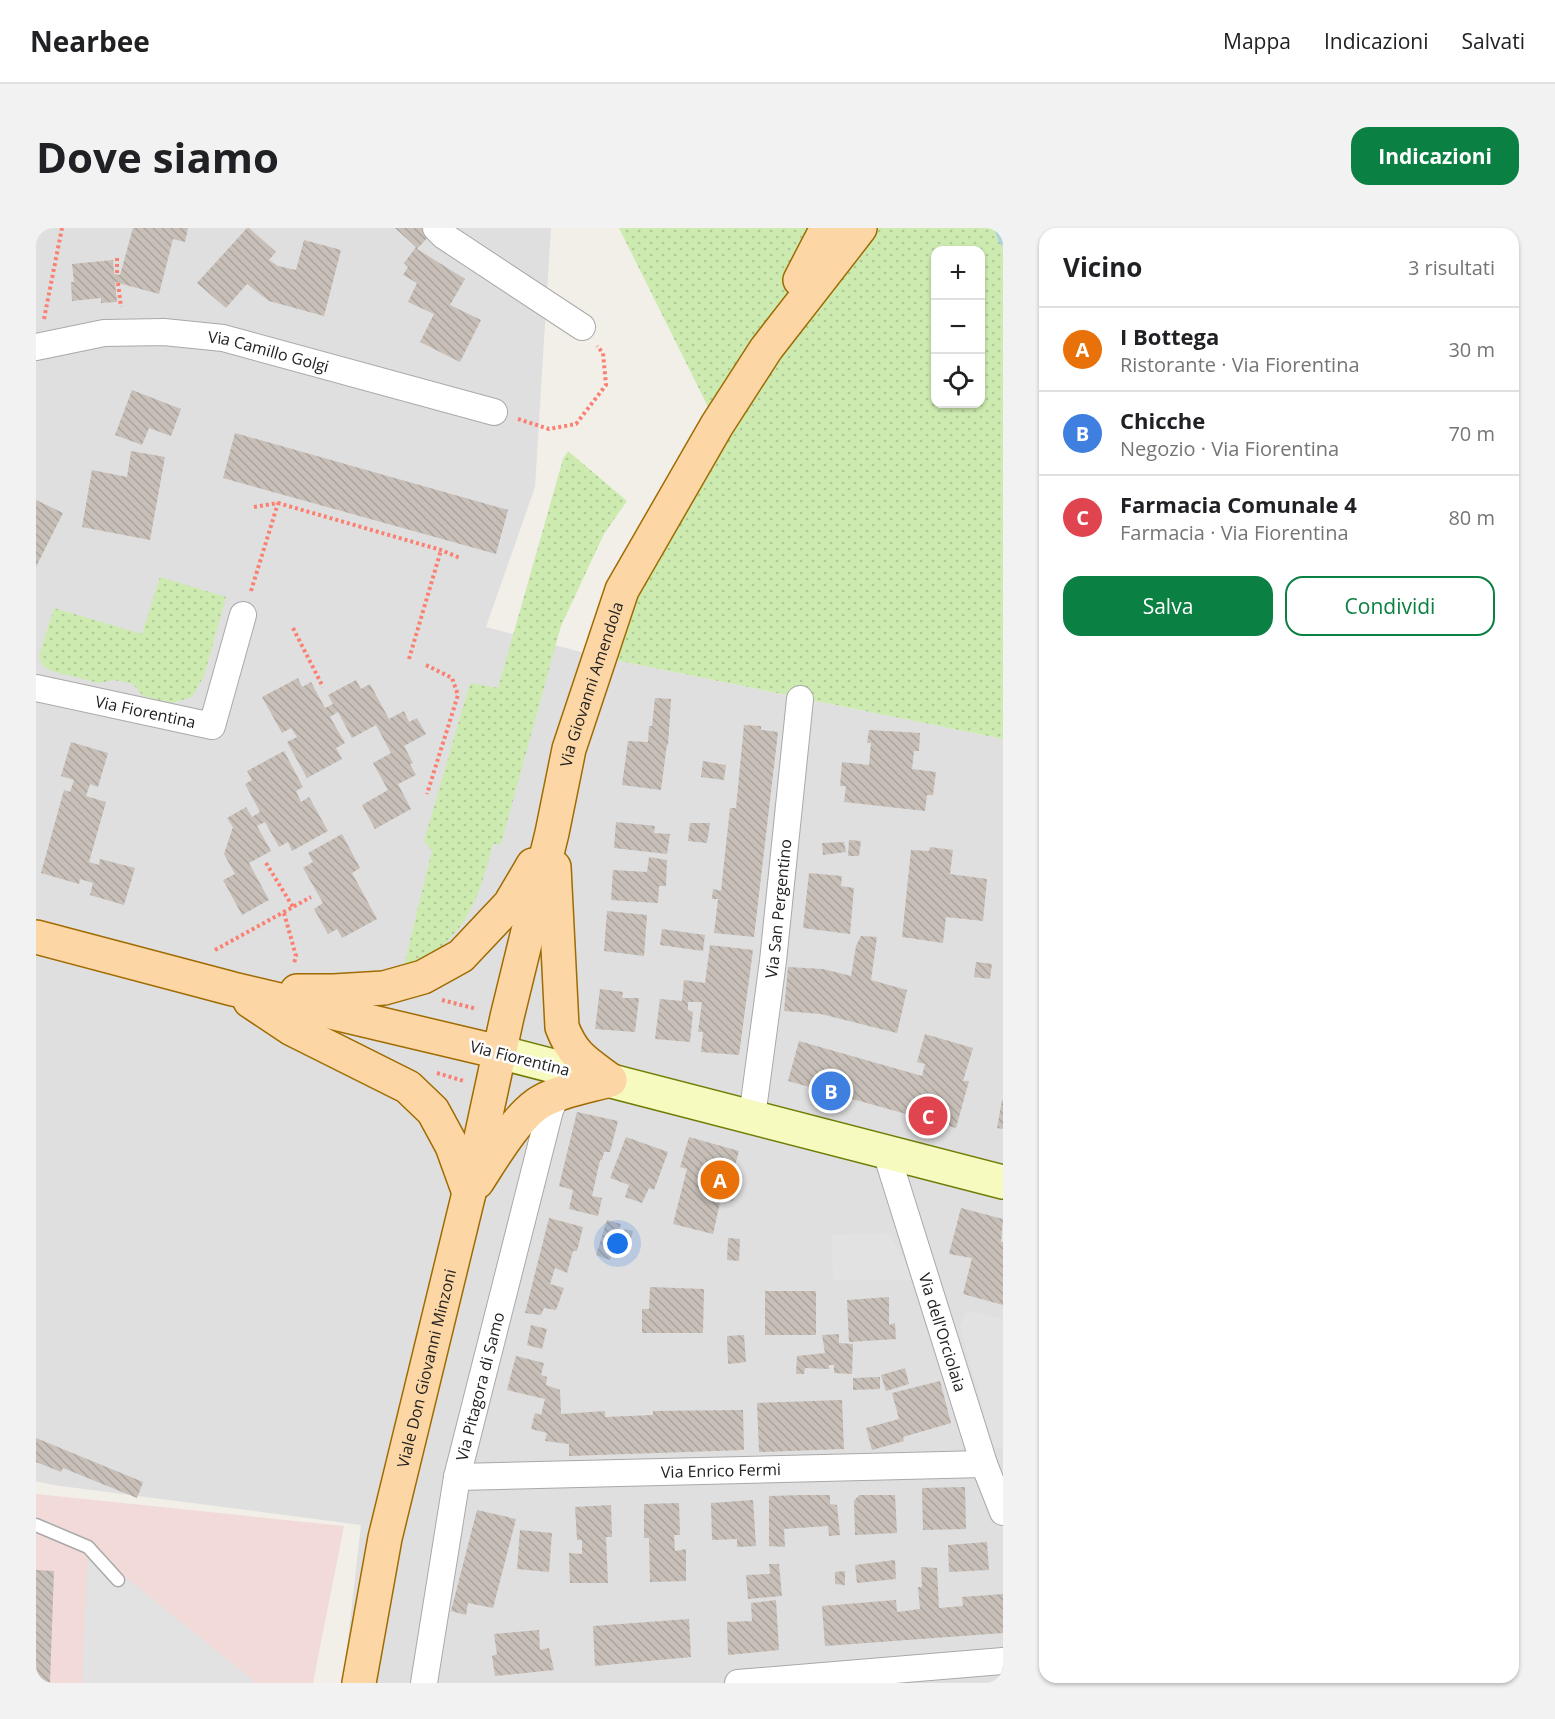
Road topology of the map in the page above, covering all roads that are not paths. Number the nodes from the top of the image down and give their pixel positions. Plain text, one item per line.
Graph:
1 (436, 228) edge
2 (827, 228) edge
3 (860, 228) edge
4 (582, 327) road end
5 (39, 337) edge
6 (765, 349) junction
7 (494, 412) road end
8 (243, 615) road end
9 (36, 688) edge
10 (800, 699) dead end
11 (552, 833) junction
12 (36, 937) edge
13 (233, 989) junction
14 (499, 1052) junction
15 (610, 1080) junction
16 (554, 1102) junction
17 (752, 1117) junction
18 (886, 1152) junction
19 (1003, 1182) edge
20 (469, 1193) junction
21 (984, 1464) junction
22 (457, 1477) junction
23 (1003, 1512) edge
24 (36, 1525) edge
25 (118, 1580) dead end
26 (1003, 1661) edge
27 (359, 1683) edge
28 (424, 1683) edge
29 (738, 1683) edge

1 - 4 street
2 - 6 main road, Via Giovanni Amendola
3 - 6 main road, Via Giovanni Amendola
5 - 7 street, Via Camillo Golgi
6 - 11 main road, Via Giovanni Amendola
8 - 9 street, Via Fiorentina
10 - 17 street, Via San Pergentino
11 - 13 main road
11 - 14 main road, Via Giovanni Amendola
11 - 15 main road
12 - 13 main road, Via Fiorentina
13 - 14 main road, Via Fiorentina
13 - 20 main road
14 - 15 main road, Via Fiorentina
14 - 20 main road, Viale Don Giovanni Minzoni
15 - 16 main road
15 - 17 main road, Via Fiorentina
16 - 20 main road
16 - 22 street, Via Pitagora di Samo
17 - 18 main road, Via Fiorentina
18 - 19 main road, Via Fiorentina
18 - 21 street, Via dell'Orciolaia
20 - 27 main road, Viale Don Giovanni Minzoni
21 - 22 street, Via Enrico Fermi
21 - 23 street, Via dell'Orciolaia
22 - 28 street, Via Pitagora di Samo
24 - 25 lane
26 - 29 street

